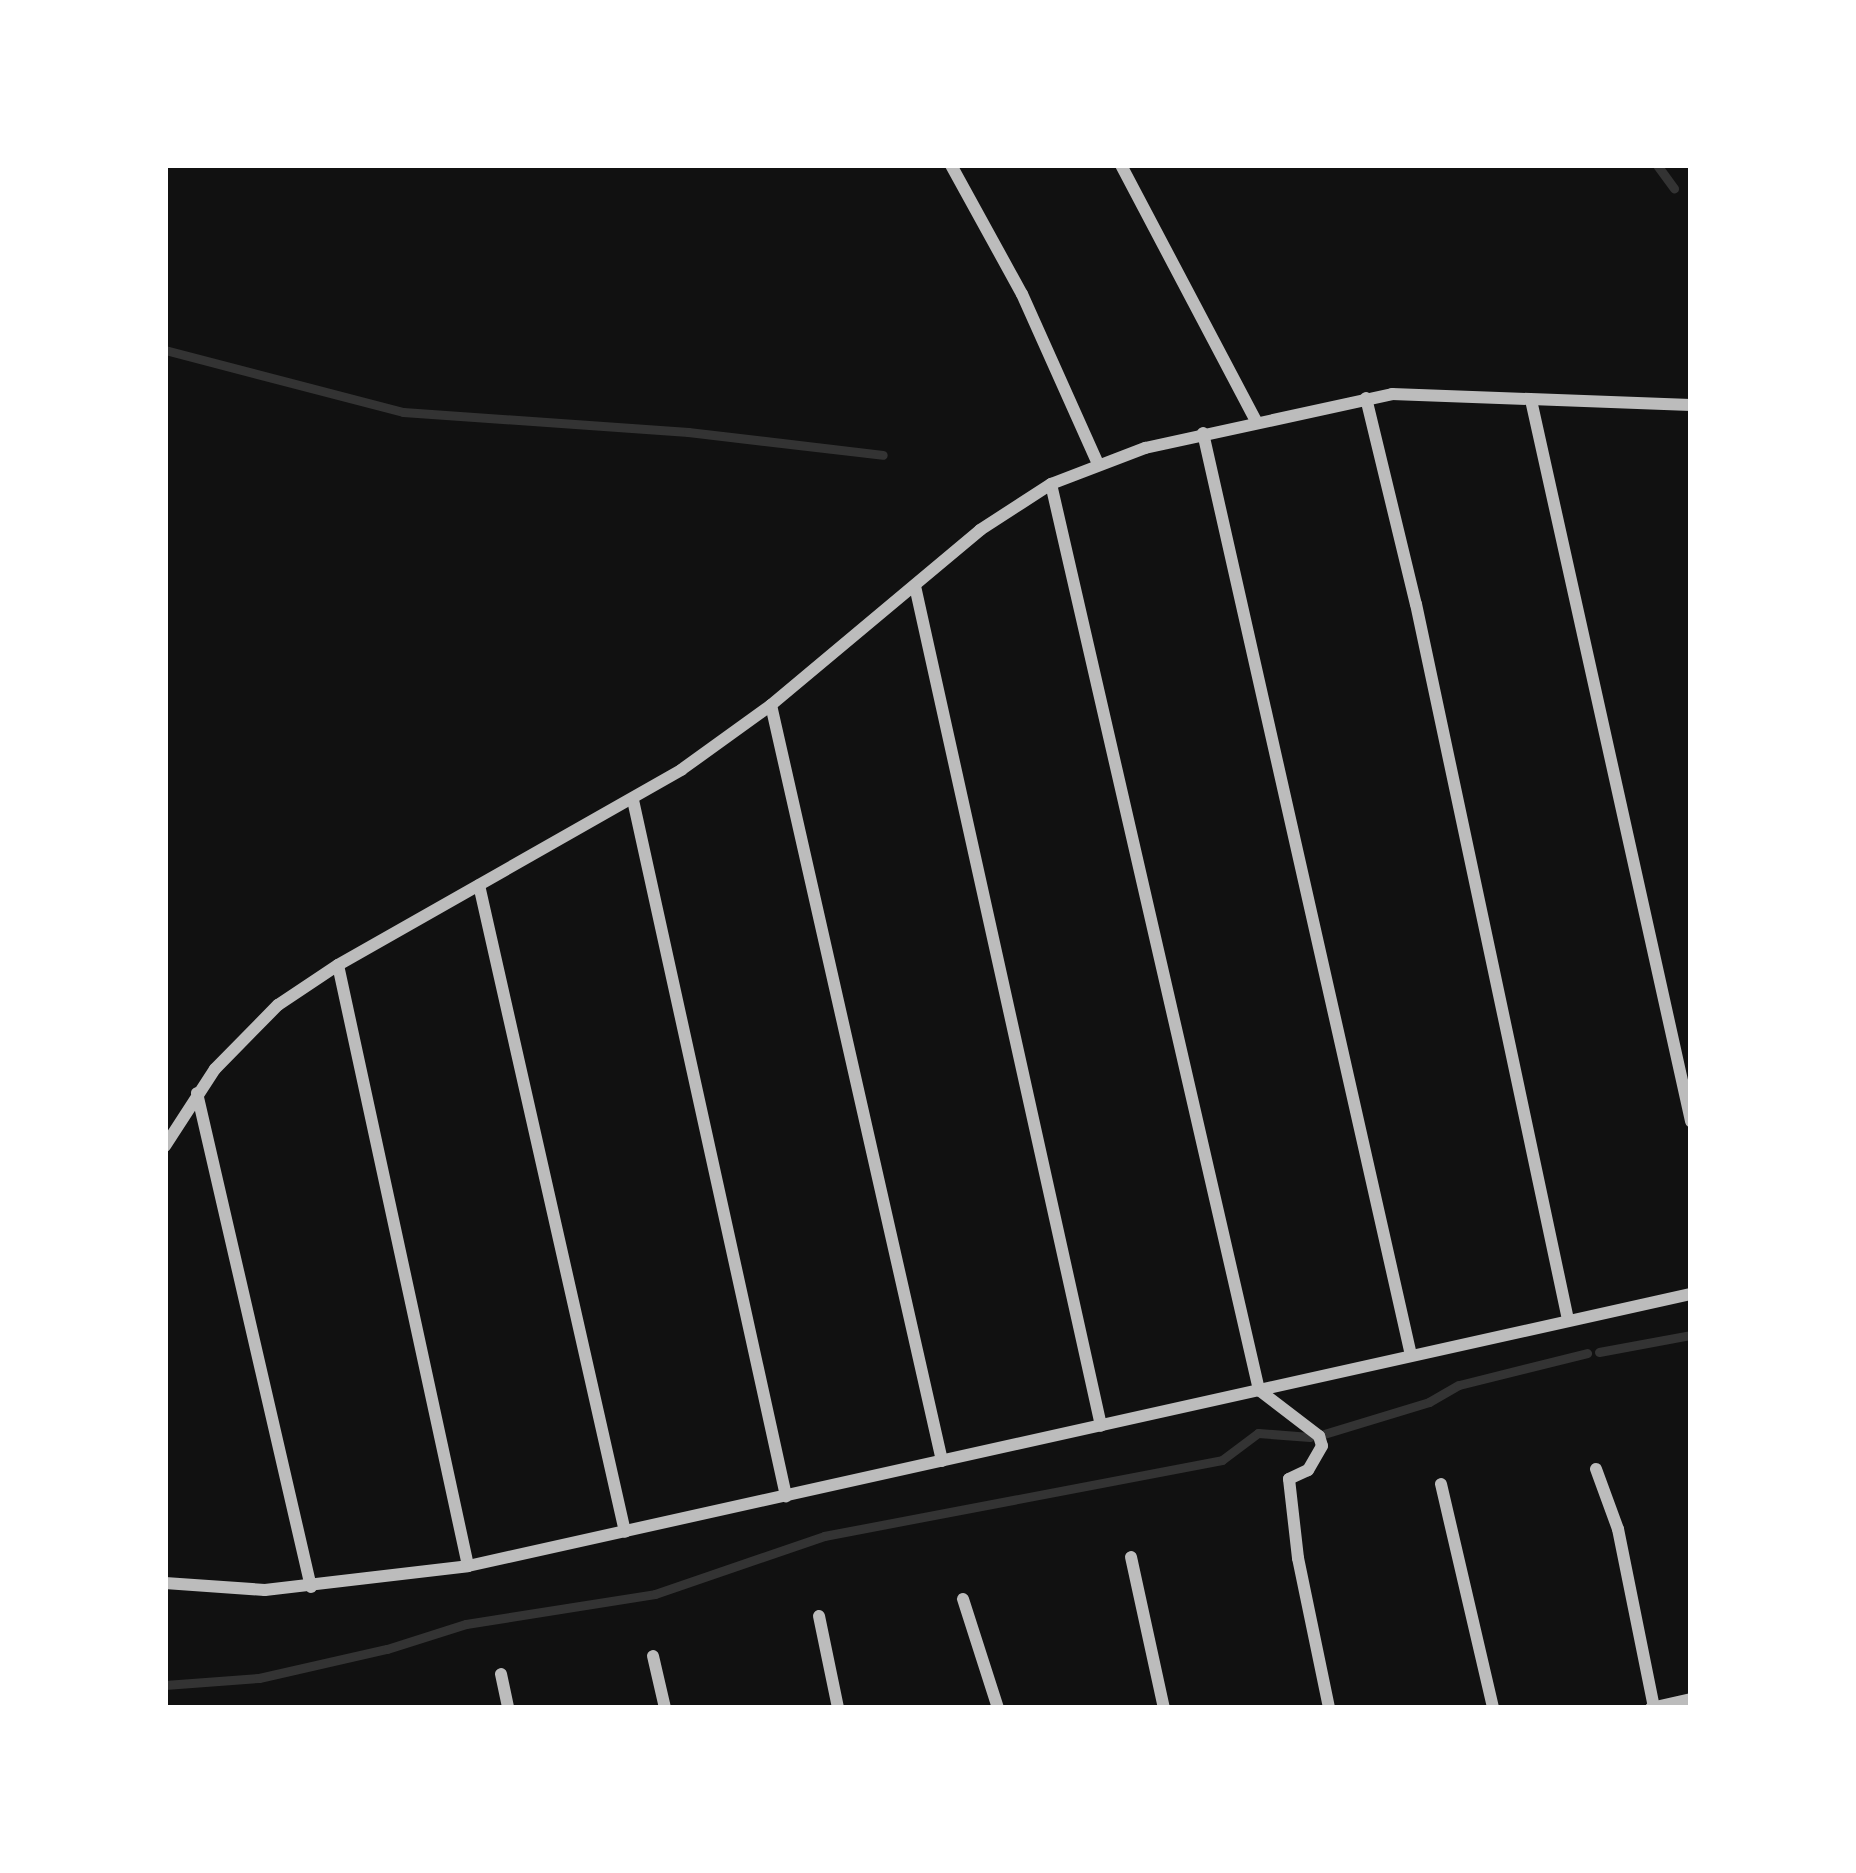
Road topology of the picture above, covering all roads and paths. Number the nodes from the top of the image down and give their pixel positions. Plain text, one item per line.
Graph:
1 (951, 165) edge
2 (1121, 165) edge
3 (1366, 398) junction
4 (1532, 400) junction
5 (1691, 406) edge
6 (1256, 421) junction
7 (1204, 433) junction
8 (1098, 464) junction
9 (1052, 484) junction
10 (915, 586) junction
11 (771, 705) junction
12 (633, 800) junction
13 (479, 885) junction
14 (338, 965) junction
15 (197, 1093) junction
16 (1691, 1121) edge
17 (165, 1146) edge
18 (1691, 1294) edge
19 (1568, 1320) junction
20 (1411, 1354) junction
21 (1259, 1390) junction
22 (1101, 1426) junction
23 (942, 1460) junction
24 (1596, 1469) dead end
25 (1441, 1484) dead end
26 (786, 1496) junction
27 (625, 1532) junction
28 (1131, 1557) dead end
29 (468, 1566) junction
30 (165, 1583) edge
31 (311, 1587) junction
32 (963, 1599) dead end
33 (819, 1616) dead end
34 (653, 1656) dead end
35 (501, 1674) dead end
36 (1691, 1699) edge
37 (508, 1708) edge
38 (665, 1708) edge
39 (838, 1708) edge
40 (998, 1708) edge
41 (1165, 1708) edge
42 (1329, 1708) edge
43 (1492, 1708) edge
44 (1652, 1708) edge

1 - 8 street
2 - 6 street
3 - 4 street
3 - 6 street
3 - 19 street
4 - 5 street
4 - 16 street
6 - 7 street
7 - 8 street
7 - 20 street
8 - 9 street
9 - 10 street
9 - 21 street
10 - 11 street
10 - 22 street
11 - 12 street
11 - 23 street
12 - 13 street
12 - 26 street
13 - 14 street
13 - 27 street
14 - 15 street
14 - 29 street
15 - 17 street
15 - 31 street
18 - 19 street
19 - 20 street
20 - 21 street
21 - 22 street
21 - 42 street
22 - 23 street
23 - 26 street
24 - 44 street
25 - 43 street
26 - 27 street
27 - 29 street
28 - 41 street
29 - 31 street
30 - 31 street
32 - 40 street
33 - 39 street
34 - 38 street
35 - 37 street
36 - 44 street

